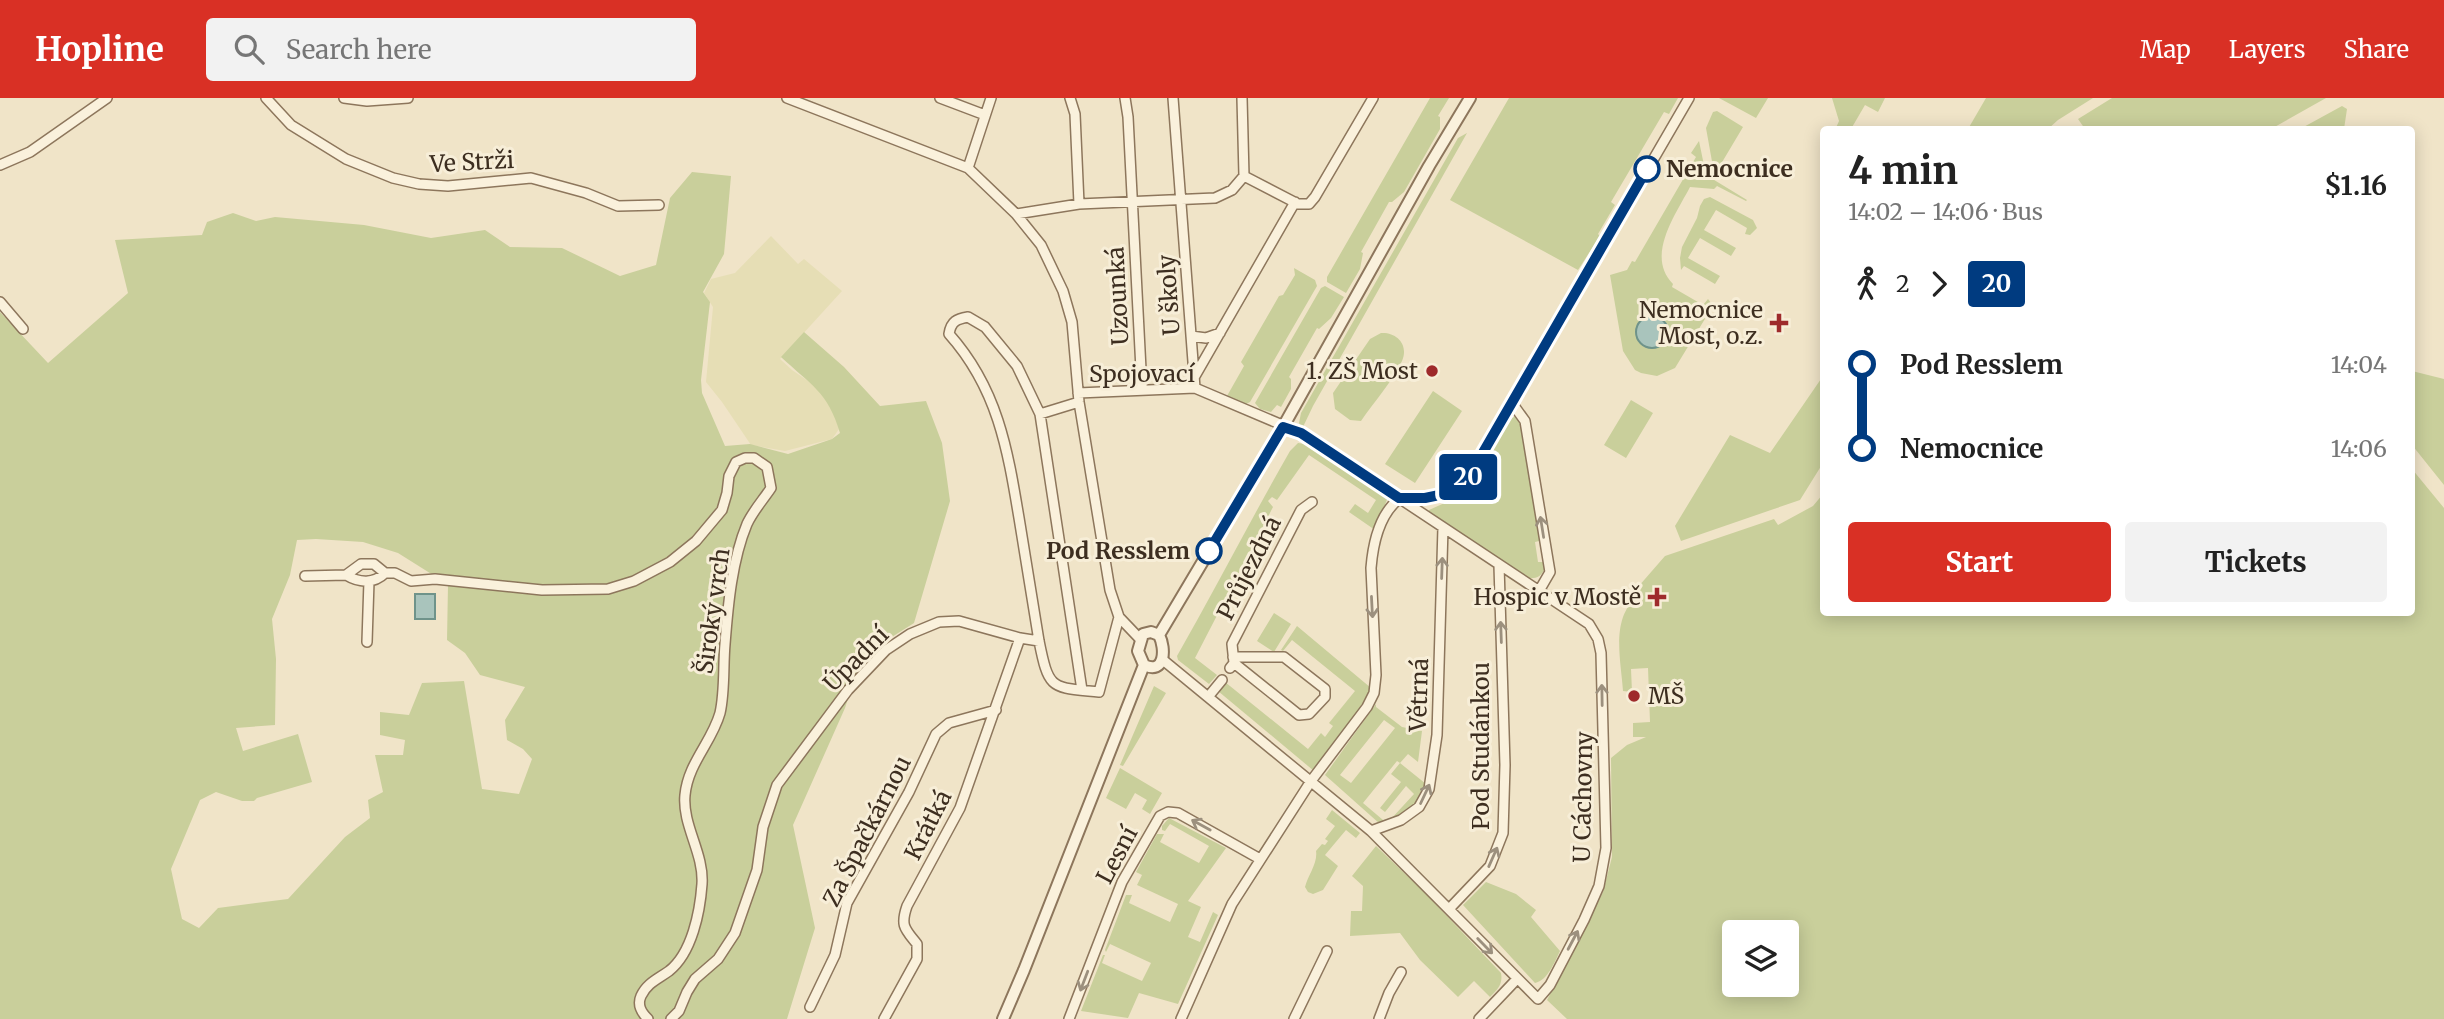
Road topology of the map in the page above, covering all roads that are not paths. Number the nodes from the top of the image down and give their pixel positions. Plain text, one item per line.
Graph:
1 (107, 98) edge
2 (265, 98) edge
3 (344, 98) edge
4 (408, 98) edge
5 (787, 98) edge
6 (940, 98) edge
7 (990, 98) edge
8 (1070, 98) edge
9 (1125, 98) edge
10 (1174, 98) edge
11 (1242, 98) edge
12 (1373, 98) edge
13 (1470, 98) edge
14 (1689, 98) edge
15 (985, 115) junction
16 (0, 165) edge
17 (968, 168) junction
18 (1244, 176) junction
19 (1182, 198) junction
20 (1133, 200) junction
21 (1295, 202) junction
22 (1079, 204) junction
23 (659, 205) dead end
24 (1016, 214) junction
25 (0, 302) edge
26 (23, 329) dead end
27 (1220, 332) junction
28 (1191, 336) junction
29 (1194, 378) junction
30 (1195, 388) junction
31 (1142, 389) junction
32 (1079, 398) junction
33 (1512, 403) junction
34 (1040, 414) junction
35 (1283, 427) junction
36 (1399, 498) junction
37 (1312, 502) dead end
38 (1443, 527) junction
39 (1499, 565) junction
40 (384, 573) junction
41 (346, 575) junction
42 (305, 576) dead end
43 (369, 581) junction
44 (1539, 592) junction
45 (1119, 617) junction
46 (1588, 625) joint
47 (1159, 635) junction
48 (1020, 638) junction
49 (1140, 639) junction
50 (1039, 641) junction
51 (367, 642) dead end
52 (1163, 660) junction
53 (1233, 663) junction
54 (1144, 665) junction
55 (1222, 680) dead end
56 (1082, 690) junction
57 (1208, 697) junction
58 (996, 710) junction
59 (1311, 781) junction
60 (1371, 831) junction
61 (1260, 859) junction
62 (1450, 908) junction
63 (1327, 951) dead end
64 (1401, 972) dead end
65 (1517, 979) junction
66 (810, 1007) dead end
67 (648, 1019) edge
68 (671, 1019) edge
69 (884, 1019) edge
70 (1003, 1019) edge
71 (1069, 1019) edge
72 (1181, 1019) edge
73 (1294, 1019) edge
74 (1379, 1019) edge
75 (1479, 1019) edge

1 - 16 street
2 - 23 street, Ve Strži
3 - 4 street
5 - 17 street
6 - 15 street
7 - 15 street
8 - 22 street
9 - 20 street, Uzounká
10 - 19 street, U školy
11 - 18 street
12 - 21 street
13 - 35 street
14 - 33 street
15 - 17 street
17 - 24 street
18 - 19 street
18 - 21 street
19 - 20 street
19 - 28 street, U školy
20 - 22 street
20 - 31 street, Uzounká
21 - 27 street
22 - 24 street
24 - 32 street
25 - 26 street
27 - 28 street
27 - 29 street
28 - 29 street, U školy
29 - 30 street, U školy
30 - 31 street, Spojovací
30 - 35 street, Spojovací
31 - 32 street, Spojovací
32 - 34 street, Spojovací
32 - 45 street
33 - 36 street
44 -> 33 street
34 - 50 street
34 - 56 street
35 - 36 street, Spojovací
35 - 47 street
36 - 38 street, Spojovací
36 -> 59 street
37 - 53 street, Průjezdná
38 - 39 street, Spojovací
60 -> 38 street, Větrná
39 - 44 street, Spojovací
62 -> 39 street, Pod Studánkou
40 - 41 street, Široký vrch
40 - 43 street
40 - 67 street, Široký vrch
41 - 42 street, Široký vrch
41 - 43 street, Široký vrch
43 - 51 street
44 - 46 street, Spojovací
45 - 49 street
45 - 56 street
65 -> 46 street, U Cáchovny
47 - 49 street
47 - 52 street
48 - 50 street, Úpadní
48 - 58 street, Krátká
48 - 68 street, Úpadní
49 - 54 street
50 - 56 street
52 - 54 street
52 - 57 street
53 - 53 street, Průjezdná
54 - 70 street
55 - 57 street
57 - 59 street
58 - 66 street, Za Špačkárnou
58 - 69 street, Krátká
59 - 60 street
59 - 61 street
60 - 62 street
61 -> 71 street, Lesní
61 - 72 street
62 -> 65 street
63 - 73 street
64 - 74 street
65 - 75 street

